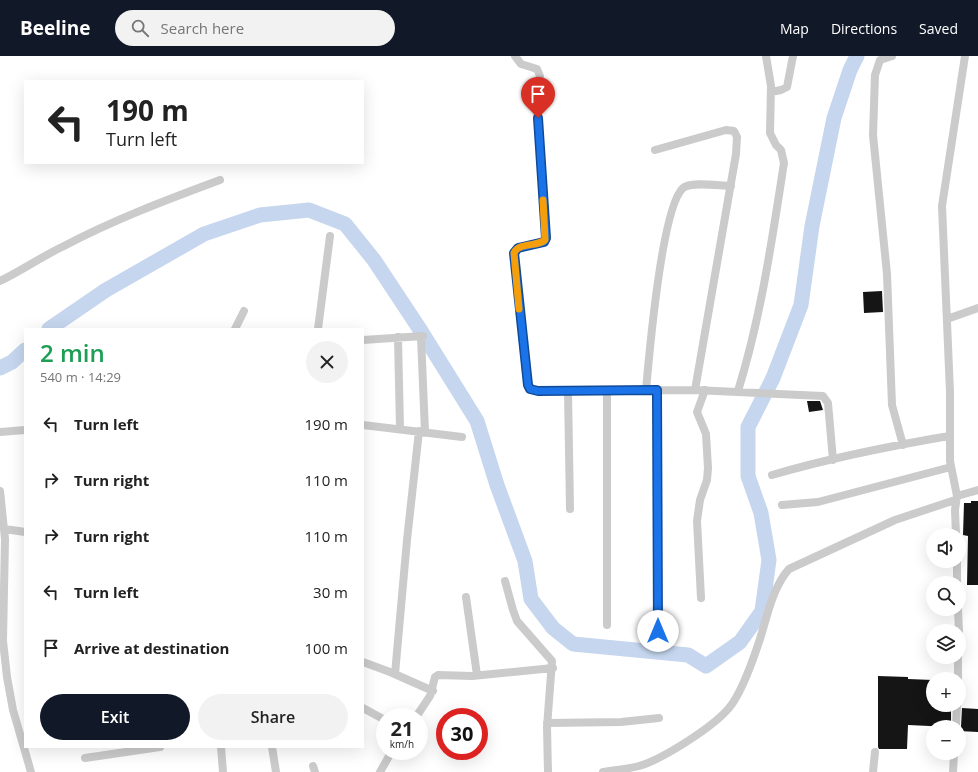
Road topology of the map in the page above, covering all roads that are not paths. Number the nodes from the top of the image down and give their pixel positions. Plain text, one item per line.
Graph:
1 (515, 56) edge
2 (766, 56) edge
3 (793, 56) edge
4 (892, 56) edge
5 (964, 56) edge
6 (771, 92) junction
7 (655, 150) dead end
8 (220, 180) dead end
9 (731, 186) junction
10 (330, 236) dead end
11 (0, 281) edge
12 (978, 308) edge
13 (244, 311) dead end
14 (947, 318) junction
15 (236, 328) edge
16 (318, 328) edge
17 (398, 338) junction
18 (364, 340) edge
19 (646, 390) junction
20 (657, 390) junction
21 (695, 390) junction
22 (705, 390) junction
23 (568, 391) junction
24 (607, 391) junction
25 (740, 391) junction
26 (364, 425) edge
27 (400, 429) junction
28 (24, 430) edge
29 (0, 432) edge
30 (422, 432) junction
31 (950, 436) junction
32 (462, 437) dead end
33 (903, 444) junction
34 (833, 460) junction
35 (951, 467) junction
36 (772, 475) dead end
37 (978, 490) edge
38 (0, 491) edge
39 (956, 498) junction
40 (782, 505) dead end
41 (570, 509) dead end
42 (3, 527) edge
43 (956, 528) edge
44 (24, 532) edge
45 (505, 582) dead end
46 (2, 596) edge
47 (466, 597) dead end
48 (701, 598) dead end
49 (608, 625) dead end
50 (658, 631) dead end
51 (364, 662) edge
52 (553, 668) junction
53 (395, 674) junction
54 (477, 675) junction
55 (433, 691) junction
56 (422, 708) edge
57 (364, 709) edge
58 (376, 715) edge
59 (660, 718) dead end
60 (547, 723) junction
61 (24, 746) edge
62 (25, 748) edge
63 (153, 748) edge
64 (221, 748) edge
65 (272, 748) edge
66 (875, 752) dead end
67 (85, 758) dead end
68 (387, 760) edge
69 (954, 760) edge
70 (32, 772) edge
71 (223, 772) edge
72 (276, 772) edge
73 (380, 772) edge
74 (548, 772) edge
75 (603, 772) edge
76 (873, 772) edge
77 (953, 772) edge

1 - 23 street
2 - 6 street
3 - 6 street
4 - 33 street
5 - 14 street
6 - 25 street
7 - 9 street
8 - 11 street
9 - 19 street
9 - 21 street
10 - 16 street
12 - 14 street
13 - 15 street
14 - 31 street
17 - 18 street
17 - 27 street
17 - 30 street
19 - 20 street
19 - 24 street
20 - 21 street
20 - 50 street
21 - 22 street
22 - 25 street
22 - 48 street
23 - 24 street
23 - 41 street
24 - 49 street
25 - 34 street
26 - 27 street
27 - 30 street
28 - 29 street
30 - 32 street
30 - 53 street
31 - 33 street
31 - 35 street
33 - 34 street
34 - 36 street
35 - 39 street
35 - 40 street
37 - 39 street
38 - 42 street
39 - 43 street
39 - 75 street
42 - 44 street
42 - 46 street
45 - 52 street
46 - 61 street
47 - 54 street
51 - 53 street
52 - 54 street
52 - 60 street
53 - 55 street
54 - 55 street
55 - 56 street
57 - 58 street
59 - 60 street
60 - 74 street
62 - 70 street
63 - 67 street
64 - 71 street
65 - 72 street
66 - 76 street
68 - 73 street
69 - 77 street

